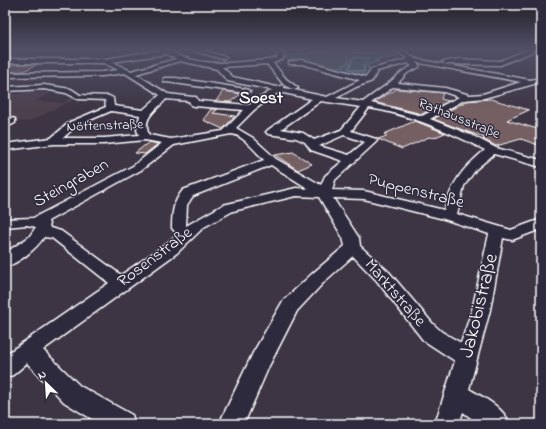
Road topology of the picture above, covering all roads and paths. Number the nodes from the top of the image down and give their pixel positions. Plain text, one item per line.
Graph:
1 (123, 70) edge
2 (135, 70) edge
3 (221, 70) edge
4 (275, 70) edge
5 (332, 70) edge
6 (376, 70) edge
7 (414, 70) edge
8 (470, 70) edge
9 (479, 70) edge
10 (127, 72) junction
11 (65, 74) junction
12 (496, 74) dead end
13 (5, 75) edge
14 (148, 75) dead end
15 (409, 76) junction
16 (365, 79) junction
17 (537, 81) edge
18 (204, 84) junction
19 (285, 84) junction
20 (392, 85) junction
21 (40, 87) junction
22 (5, 89) edge
23 (278, 89) junction
24 (445, 90) junction
25 (246, 91) dead end
26 (296, 91) junction
27 (164, 96) junction
28 (469, 97) junction
29 (319, 98) junction
30 (329, 99) junction
31 (366, 105) junction
32 (110, 108) junction
33 (251, 108) junction
34 (145, 112) junction
35 (423, 119) junction
36 (229, 131) junction
37 (346, 132) junction
38 (145, 137) junction
39 (54, 141) junction
40 (170, 142) junction
41 (312, 144) junction
42 (6, 148) edge
43 (492, 150) junction
44 (352, 160) junction
45 (272, 161) junction
46 (541, 164) edge
47 (324, 194) junction
48 (449, 216) junction
49 (5, 223) edge
50 (541, 224) edge
51 (39, 227) junction
52 (497, 232) junction
53 (186, 234) junction
54 (353, 248) junction
55 (5, 260) edge
56 (120, 283) junction
57 (28, 349) junction
58 (467, 356) junction
59 (5, 368) edge
60 (456, 395) junction
61 (123, 424) edge
62 (231, 424) edge
63 (447, 424) edge
64 (498, 424) edge

1 - 10 street
2 - 10 street
3 - 23 street
4 - 19 street
5 - 16 street
6 - 16 street
7 - 15 street
8 - 17 street
9 - 12 street
10 - 11 street
10 - 14 street
10 - 27 street
11 - 13 street
11 - 21 street
15 - 20 street
15 - 24 street
16 - 30 street
17 - 28 street
18 - 25 street
18 - 27 street
18 - 27 street
19 - 23 street
19 - 26 street
20 - 24 street
20 - 31 street
21 - 22 street
21 - 32 street
23 - 26 street
23 - 33 street
24 - 28 street
26 - 29 street, Rathausstraße
27 - 33 street
27 - 34 street
28 - 35 street
29 - 30 street, Rathausstraße
29 - 41 street
30 - 31 street, Rathausstraße
31 - 35 street, Rathausstraße
31 - 37 street
32 - 34 street
32 - 39 street
33 - 36 street
34 - 38 street
35 - 43 street, Rathausstraße
36 - 40 street, Nöttenstraße
36 - 45 street, Marktstraße
37 - 41 street
37 - 44 street
38 - 39 street, Nöttenstraße
38 - 40 street, Nöttenstraße
39 - 42 street, Nöttenstraße
40 - 51 street, Steingraben
41 - 44 street
43 - 46 street, Rathausstraße
43 - 48 street
44 - 47 street
45 - 47 street, Marktstraße
45 - 53 street
47 - 48 street, Puppenstraße
47 - 53 street, Rosenstraße
47 - 54 street, Marktstraße
48 - 52 street, Puppenstraße
49 - 51 street
50 - 52 street, Jakobistraße
51 - 55 street, Steingraben
51 - 56 street
52 - 58 street, Jakobistraße
53 - 56 street, Rosenstraße
54 - 58 street, Marktstraße
54 - 62 street
56 - 57 street, Rosenstraße
57 - 59 street, Rosenstraße
57 - 61 street
58 - 60 street, Jakobistraße
60 - 63 street, Jakobistraße
60 - 64 street

